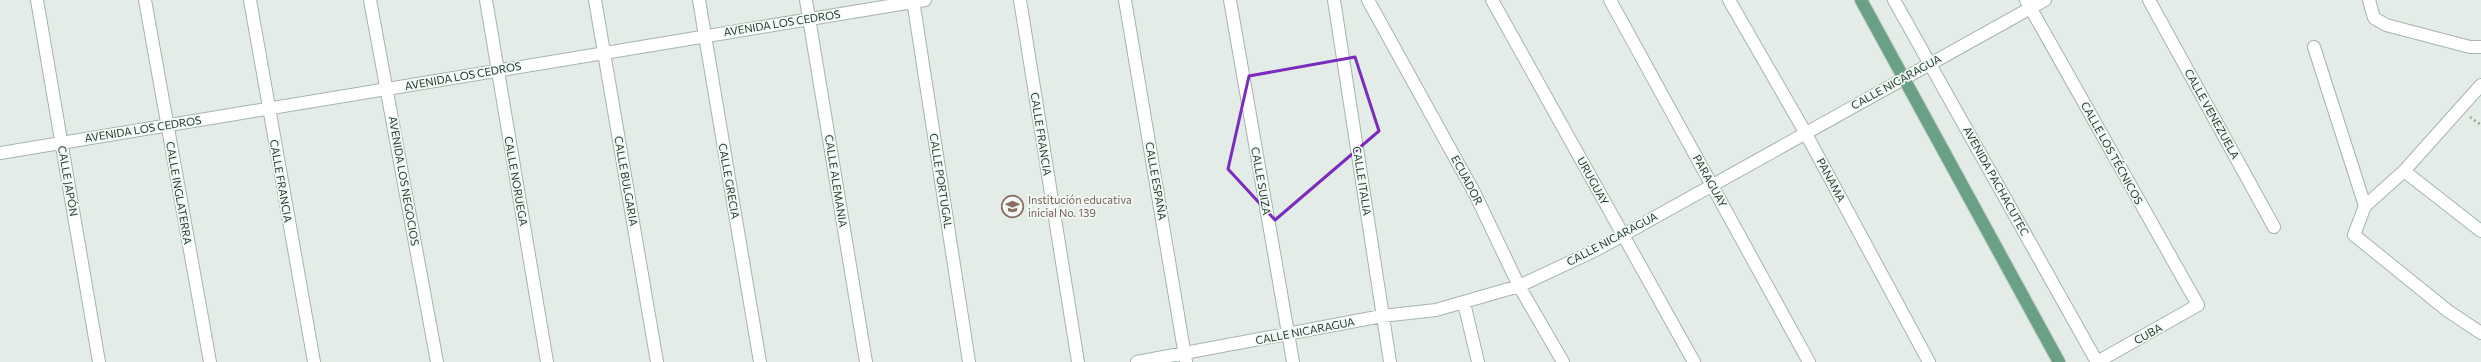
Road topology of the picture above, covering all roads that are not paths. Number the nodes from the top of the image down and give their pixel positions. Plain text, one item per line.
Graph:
1 (37, 0) edge
2 (145, 0) edge
3 (250, 0) edge
4 (370, 0) edge
5 (486, 0) edge
6 (595, 0) edge
7 (699, 0) edge
8 (806, 0) edge
9 (1020, 0) edge
10 (1125, 0) edge
11 (1230, 0) edge
12 (1334, 0) edge
13 (1368, 0) edge
14 (1492, 0) edge
15 (1610, 0) edge
16 (1729, 0) edge
17 (1861, 0) edge
18 (1894, 0) edge
19 (2045, 0) edge
20 (2149, 0) edge
21 (2369, 0) edge
22 (917, 1) edge
23 (2028, 4) edge
24 (809, 19) junction
25 (704, 36) junction
26 (2314, 47) dead end
27 (2481, 47) edge
28 (604, 51) junction
29 (1929, 63) junction
30 (498, 70) junction
31 (1904, 77) junction
32 (2481, 85) edge
33 (387, 90) junction
34 (268, 109) junction
35 (167, 125) junction
36 (1805, 132) junction
37 (61, 143) junction
38 (0, 153) edge
39 (2404, 172) junction
40 (1712, 184) junction
41 (2365, 206) junction
42 (2274, 227) dead end
43 (2481, 231) edge
44 (1622, 235) junction
45 (1519, 286) junction
46 (1464, 303) junction
47 (2198, 305) joint
48 (1382, 316) junction
49 (2481, 333) edge
50 (1288, 335) junction
51 (1186, 358) edge
52 (99, 362) edge
53 (210, 362) edge
54 (314, 362) edge
55 (437, 362) edge
56 (547, 362) edge
57 (657, 362) edge
58 (760, 362) edge
59 (866, 362) edge
60 (969, 362) edge
61 (1078, 362) edge
62 (1137, 362) edge
63 (1293, 362) edge
64 (1390, 362) edge
65 (1478, 362) edge
66 (1563, 362) edge
67 (1694, 362) edge
68 (1808, 362) edge
69 (1929, 362) edge
70 (2059, 362) edge
71 (2097, 362) edge

1 - 37 street, CALLE JAPÓN
2 - 35 street, CALLE INGLATERRA
3 - 34 street, CALLE FRANCIA
4 - 33 street, AVENIDA LOS NEGOCIOS
5 - 30 street, CALLE NORUEGA
6 - 28 street, CALLE BULGARIA
7 - 25 street, CALLE GRECIA
8 - 24 street, CALLE ALEMANIA
9 - 61 street, CALLE FRANCIA
10 - 51 street, CALLE ESPAÑA
11 - 50 street, CALLE SUIZA
12 - 48 street, CALLE ITALIA
13 - 45 street, ECUADOR
14 - 44 street, URUGUAY
15 - 40 street, PARAGUAY
16 - 36 street, PANAMA
17 - 31 main road
18 - 29 street, AVENIDA PACHACUTEC
19 - 23 street, CALLE NICARAGUA
20 - 42 street, CALLE VENEZUELA
21 - 27 street
22 - 24 street, AVENIDA LOS CEDROS
22 - 60 street, CALLE PORTUGAL
23 - 29 street, CALLE NICARAGUA
23 - 47 street, CALLE LOS TÉCNICOS
24 - 25 street, AVENIDA LOS CEDROS
24 - 59 street, CALLE ALEMANIA
25 - 28 street, AVENIDA LOS CEDROS
25 - 58 street, CALLE GRECIA
26 - 41 street
28 - 30 street, AVENIDA LOS CEDROS
28 - 57 street, CALLE BULGARIA
29 - 31 street, CALLE NICARAGUA
29 - 71 street, AVENIDA PACHACUTEC
30 - 33 street, AVENIDA LOS CEDROS
30 - 56 street, CALLE NORUEGA
31 - 36 street, CALLE NICARAGUA
31 - 70 main road
32 - 39 street
33 - 34 street, AVENIDA LOS CEDROS
33 - 55 street, AVENIDA LOS NEGOCIOS
34 - 35 street, AVENIDA LOS CEDROS
34 - 54 street, CALLE FRANCIA
35 - 37 street, AVENIDA LOS CEDROS
35 - 53 street, CALLE INGLATERRA
36 - 40 street, CALLE NICARAGUA
36 - 69 street, PANAMA
37 - 38 street, AVENIDA LOS CEDROS
37 - 52 street, CALLE JAPÓN
39 - 41 street
39 - 43 street
40 - 44 street, CALLE NICARAGUA
40 - 68 street, PARAGUAY
41 - 49 street
44 - 45 street, CALLE NICARAGUA
44 - 67 street, URUGUAY
45 - 46 street, CALLE NICARAGUA
45 - 66 street, ECUADOR
46 - 48 street, CALLE NICARAGUA
46 - 65 street
47 - 71 street, CUBA
48 - 50 street, CALLE NICARAGUA
48 - 64 street, CALLE ITALIA
50 - 51 street, CALLE NICARAGUA
50 - 63 street, CALLE SUIZA
51 - 62 street, CALLE NICARAGUA

